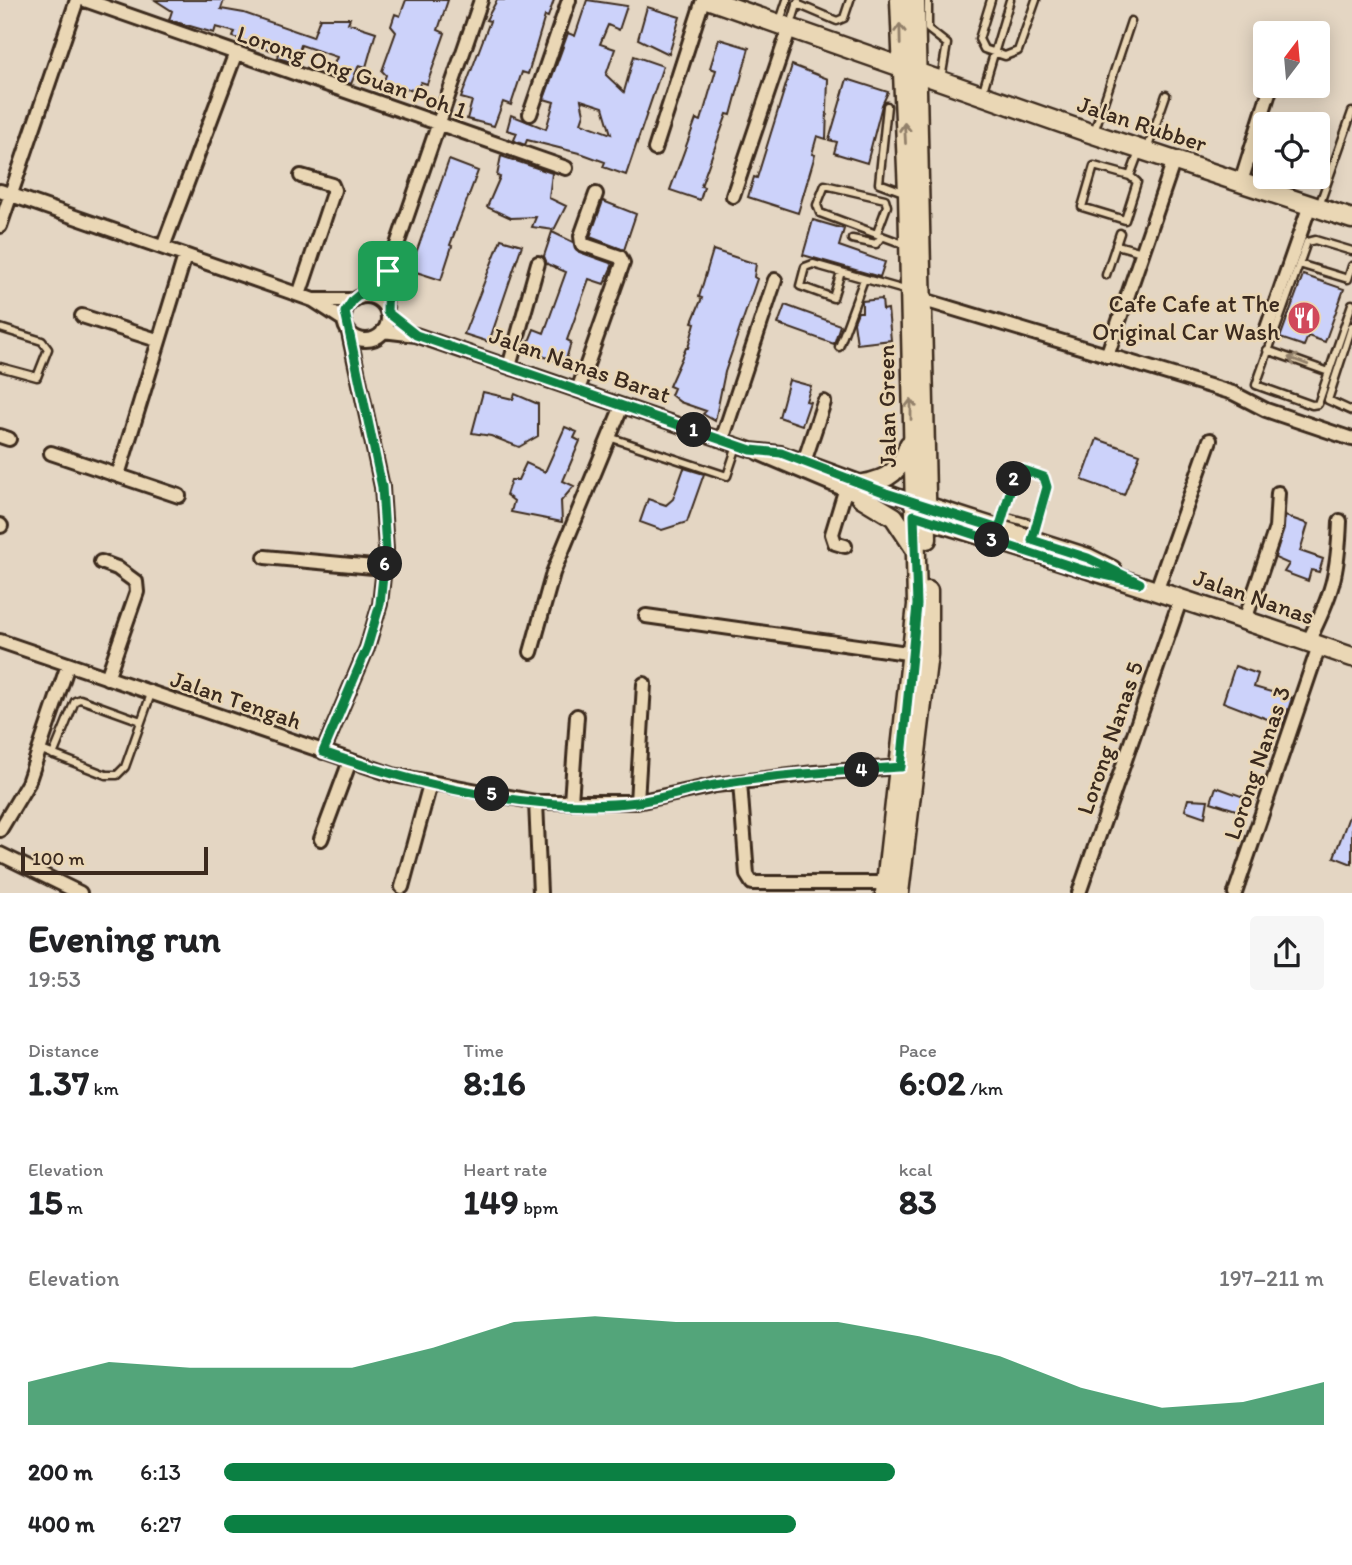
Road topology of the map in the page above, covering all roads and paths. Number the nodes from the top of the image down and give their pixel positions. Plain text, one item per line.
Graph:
1 (77, 0) edge
2 (85, 0) edge
3 (481, 0) edge
4 (569, 0) edge
5 (703, 0) edge
6 (710, 0) edge
7 (787, 0) edge
8 (850, 0) edge
9 (900, 0) edge
10 (915, 0) edge
11 (928, 0) edge
12 (991, 0) edge
13 (1010, 0) edge
14 (1036, 0) edge
15 (798, 2) edge
16 (1131, 21) dead end
17 (784, 25) junction
18 (994, 54) junction
19 (235, 55) junction
20 (909, 71) junction
21 (941, 81) junction
22 (1166, 95) dead end
23 (981, 96) junction
24 (1267, 98) edge
25 (887, 106) dead end
26 (1352, 112) edge
27 (530, 114) dead end
28 (439, 124) junction
29 (1093, 134) junction
30 (655, 149) dead end
31 (1143, 151) junction
32 (1174, 160) junction
33 (566, 167) dead end
34 (301, 176) dead end
35 (1130, 176) junction
36 (1241, 182) junction
37 (5, 193) edge
38 (908, 193) junction
39 (596, 194) dead end
40 (733, 197) dead end
41 (1314, 206) junction
42 (1352, 219) edge
43 (0, 226) edge
44 (1120, 233) dead end
45 (880, 235) junction
46 (852, 239) dead end
47 (909, 245) junction
48 (1117, 245) junction
49 (163, 247) junction
50 (1352, 251) edge
51 (1142, 252) junction
52 (185, 256) junction
53 (538, 263) dead end
54 (1299, 264) junction
55 (1352, 266) edge
56 (388, 271) junction
57 (841, 272) junction
58 (1106, 275) dead end
59 (864, 279) junction
60 (1350, 279) edge
61 (775, 280) dead end
62 (299, 295) junction
63 (917, 296) junction
64 (357, 299) junction
65 (313, 300) junction
66 (1352, 304) edge
67 (386, 310) junction
68 (82, 316) dead end
69 (344, 320) junction
70 (1352, 326) edge
71 (0, 328) edge
72 (383, 331) junction
73 (1266, 331) dead end
74 (349, 332) junction
75 (416, 335) junction
76 (157, 340) junction
77 (368, 340) junction
78 (839, 347) dead end
79 (1267, 350) junction
80 (1107, 356) junction
81 (358, 363) junction
82 (0, 367) edge
83 (509, 367) junction
84 (1329, 372) junction
85 (578, 390) junction
86 (824, 402) dead end
87 (622, 405) junction
88 (1352, 411) edge
89 (609, 437) junction
90 (911, 439) junction
91 (1352, 439) edge
92 (722, 440) junction
93 (1210, 440) dead end
94 (738, 445) junction
95 (751, 450) junction
96 (51, 453) dead end
97 (804, 462) junction
98 (118, 475) junction
99 (856, 491) junction
100 (1278, 494) dead end
101 (179, 496) dead end
102 (920, 510) junction
103 (1340, 521) dead end
104 (1002, 522) junction
105 (1034, 532) junction
106 (845, 546) dead end
107 (916, 550) junction
108 (265, 556) dead end
109 (101, 562) dead end
110 (384, 568) junction
111 (1149, 586) junction
112 (1181, 598) junction
113 (646, 616) dead end
114 (1245, 620) junction
115 (0, 641) edge
116 (1313, 644) junction
117 (531, 652) dead end
118 (914, 654) junction
119 (1352, 657) edge
120 (68, 665) junction
121 (107, 678) junction
122 (644, 684) dead end
123 (151, 694) junction
124 (577, 716) dead end
125 (141, 722) junction
126 (39, 749) junction
127 (323, 752) junction
128 (53, 755) junction
129 (350, 761) junction
130 (901, 767) junction
131 (740, 782) junction
132 (430, 783) junction
133 (536, 802) junction
134 (571, 802) junction
135 (637, 802) junction
136 (0, 830) edge
137 (321, 839) dead end
138 (0, 854) edge
139 (402, 887) dead end
140 (895, 891) edge
141 (80, 893) edge
142 (540, 893) edge
143 (1079, 893) edge
144 (1234, 893) edge

1 - 37 street
2 - 19 street, Lorong Ong Guan Poh 1
3 - 28 street
4 - 27 street
5 - 30 street
6 - 17 main road, Jalan Rubber
7 - 17 lane
8 - 15 lane
20 -> 9 main road, Jalan Green
10 - 20 main road, Jalan Green
11 - 21 lane
12 - 18 lane
13 - 18 lane
14 - 18 lane
15 - 17 lane
16 - 29 lane
17 - 20 main road, Jalan Rubber
17 - 40 street
18 - 23 lane
19 - 28 street, Lorong Ong Guan Poh 1
19 - 49 street
20 - 21 main road, Jalan Rubber
38 -> 20 main road, Jalan Green
20 - 63 main road, Jalan Green
21 - 23 main road, Jalan Rubber
22 - 31 lane
23 - 29 main road, Jalan Rubber
24 - 36 street
25 - 38 lane
26 - 41 lane
28 - 33 street, Lorong Ong Guan Poh 1
28 - 56 street
29 - 31 main road, Jalan Rubber
31 - 32 main road, Jalan Rubber
31 - 35 lane
32 - 36 main road, Jalan Rubber
32 - 51 street
34 - 62 street
35 - 35 lane
36 - 41 main road, Jalan Rubber
37 - 43 street
37 - 49 street
38 - 47 main road, Jalan Green
39 - 85 street
41 - 42 main road, Jalan Rubber
41 - 73 street
44 - 48 lane
45 - 45 lane
45 - 46 lane
45 - 47 lane
47 - 63 main road, Jalan Green
48 - 51 lane
48 - 58 lane
49 - 52 street
50 - 54 lane
51 - 80 street
52 - 62 street
52 - 76 street
53 - 83 street
54 - 60 lane
54 - 79 lane
55 - 60 lane
56 - 64 street
56 - 67 street
57 - 57 lane
57 - 59 lane
59 - 63 lane
59 - 78 lane
61 - 92 street
62 - 65 street
63 - 80 street
90 -> 63 main road, Jalan Green
63 - 102 main road, Jalan Green
64 - 65 street
64 - 67 street
64 - 69 street
65 - 69 street
66 - 84 lane
67 - 72 street
67 - 75 street, Jalan Nanas Barat
68 - 76 street
69 - 74 street
70 - 88 lane
71 - 82 lane
72 - 75 street, Jalan Nanas Barat
72 - 77 street
74 - 77 street
74 - 81 street
75 - 83 street, Jalan Nanas Barat
76 - 98 street
77 - 81 street
84 -> 79 lane
79 - 84 lane
80 - 91 street
81 - 110 street
83 - 85 street, Jalan Nanas Barat
85 - 87 street, Jalan Nanas Barat
86 - 97 street
87 - 89 street
87 - 92 street, Jalan Nanas Barat
89 - 94 lane
89 - 117 street
90 - 99 main road
90 - 102 main road, Jalan Green
92 - 94 street, Jalan Nanas Barat
93 - 111 street
94 - 95 street, Jalan Nanas Barat
95 - 97 street, Jalan Nanas Barat
95 - 99 street
96 - 98 street
97 - 99 street, Jalan Nanas Barat
98 - 101 street
99 - 102 street
99 - 106 street
99 - 107 main road
100 - 114 street
102 - 104 main road, Jalan Nanas
102 - 107 main road, Jalan Green
102 - 111 main road, Jalan Nanas
102 - 140 main road, Jalan Green
103 - 116 street, Lorong Nanas 3
104 - 105 main road, Jalan Nanas
104 - 105 lane
105 - 111 main road, Jalan Nanas
107 - 118 main road, Jalan Green
108 - 110 street
109 - 121 street
110 - 127 street
111 - 112 main road, Jalan Nanas
112 - 114 main road, Jalan Nanas
112 - 143 street, Lorong Nanas 5
113 - 118 street
114 - 116 main road, Jalan Nanas
115 - 120 street, Jalan Tengah
116 - 119 main road, Jalan Nanas
116 - 144 street, Lorong Nanas 3
118 - 130 main road, Jalan Green
120 - 121 street, Jalan Tengah
120 - 126 street
121 - 123 street, Jalan Tengah
122 - 135 street
123 - 125 lane
123 - 127 street, Jalan Tengah
124 - 134 street
125 - 128 lane
125 - 128 lane
126 - 128 lane
126 - 136 street
127 - 129 street, Jalan Tengah
129 - 132 street, Jalan Tengah
129 - 137 street
130 - 131 street, Jalan Tengah
130 - 140 main road, Jalan Green
131 - 135 street, Jalan Tengah
131 - 140 street
132 - 133 street, Jalan Tengah
132 - 139 street
133 - 134 street, Jalan Tengah
133 - 142 street
134 - 135 street, Jalan Tengah
138 - 141 street

